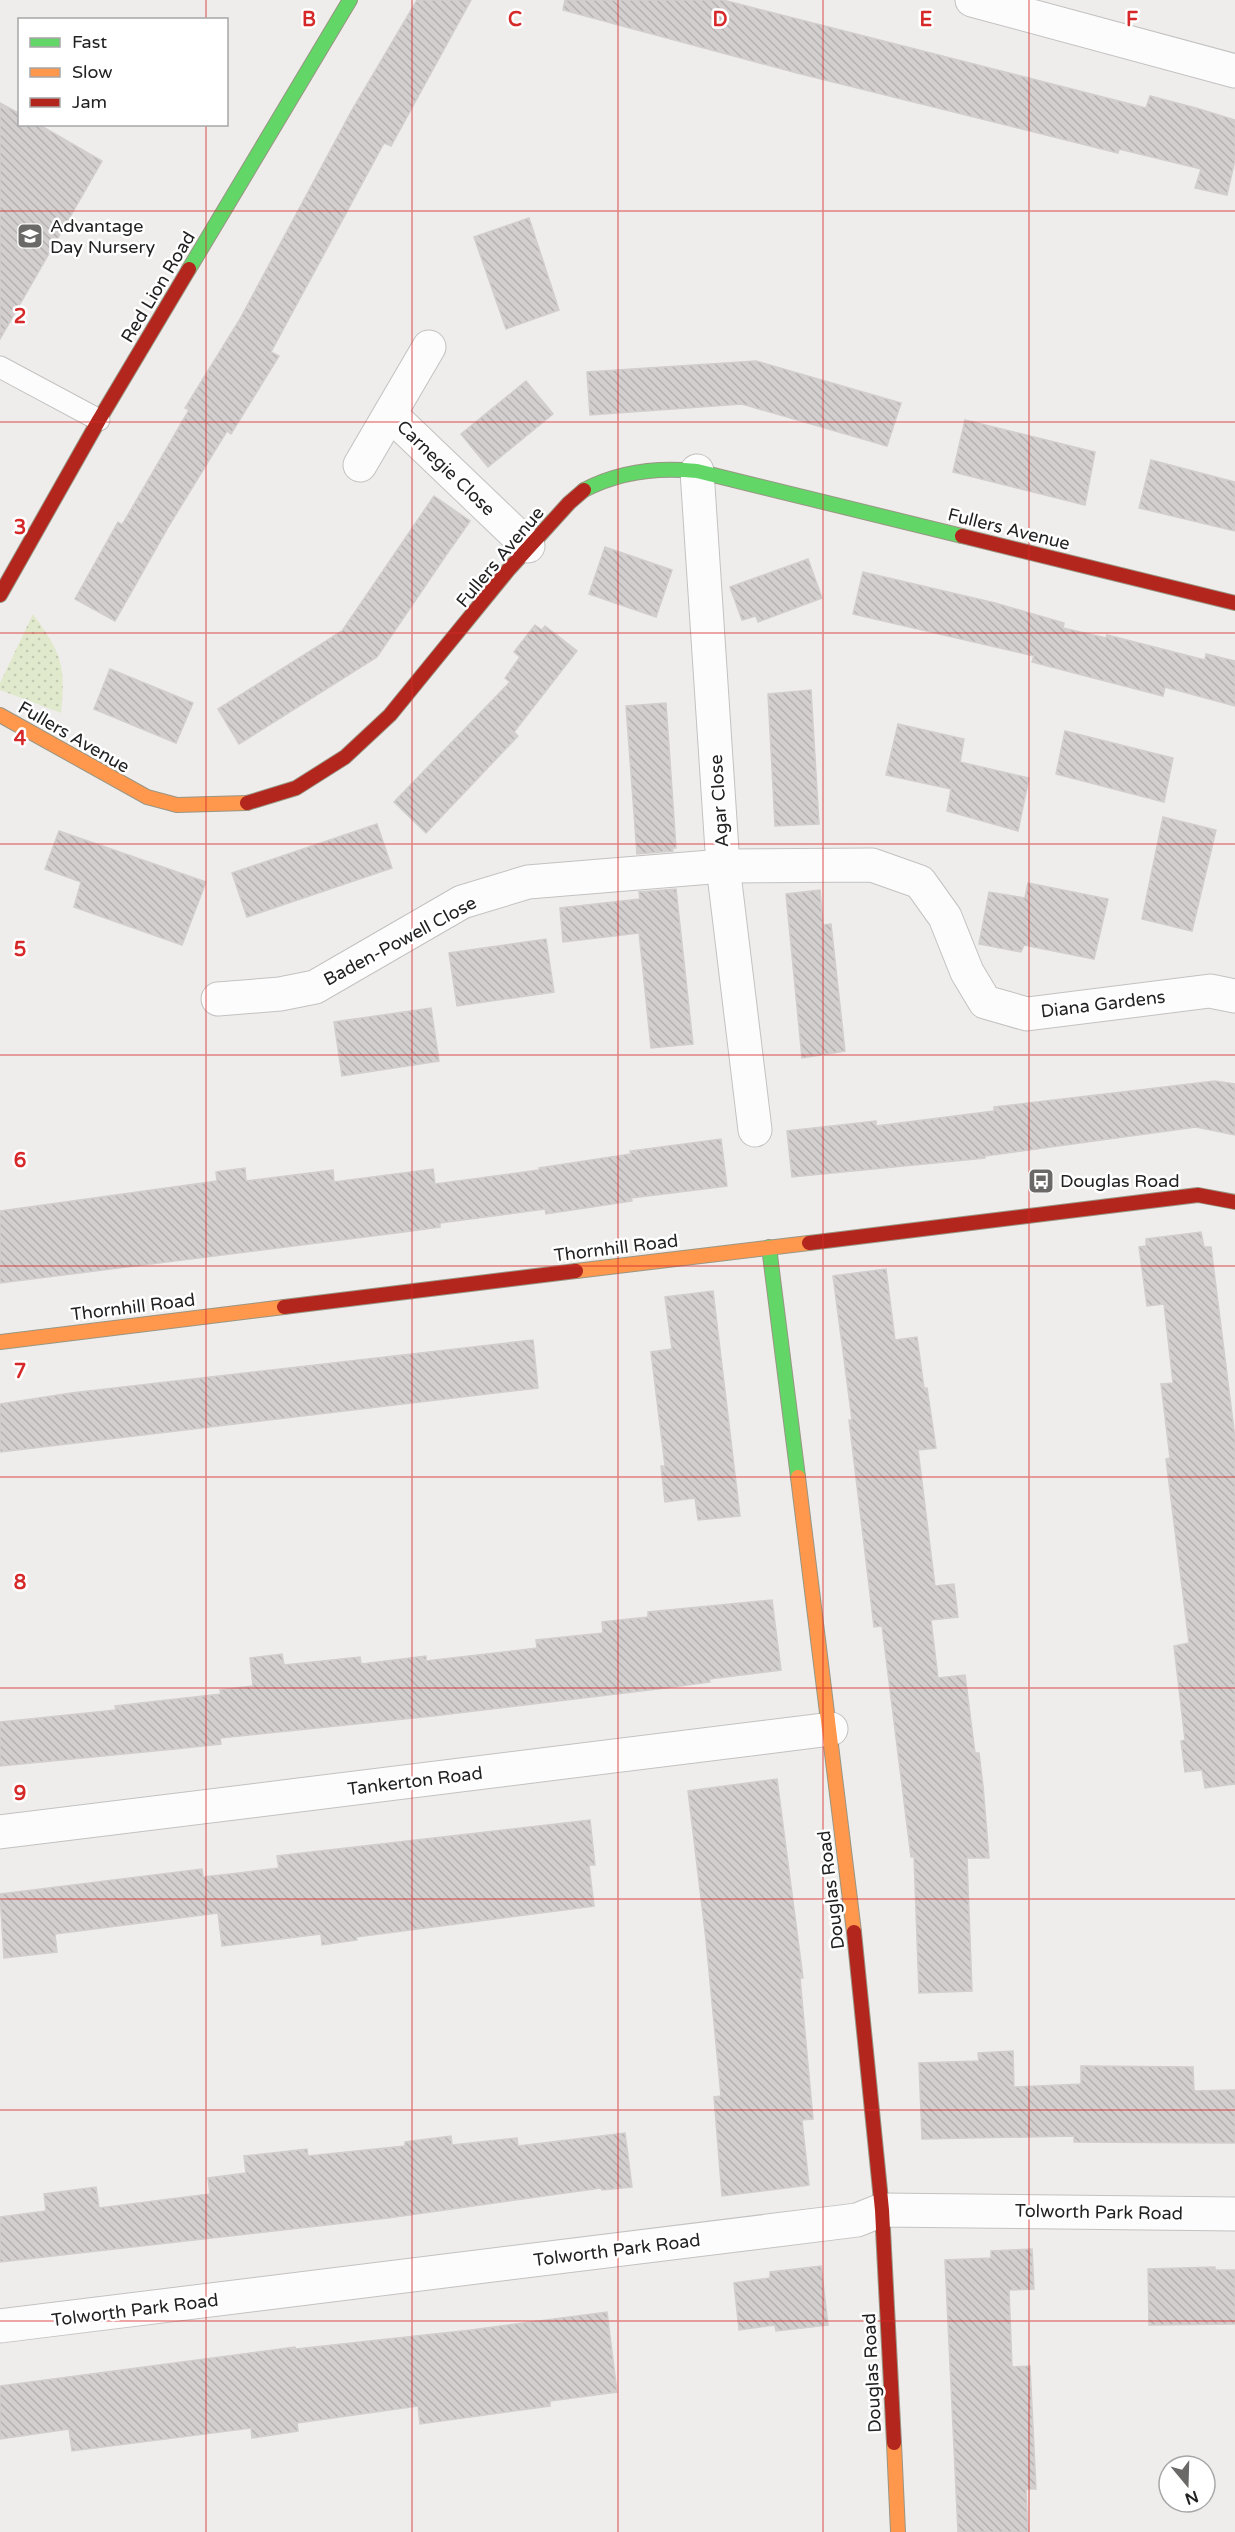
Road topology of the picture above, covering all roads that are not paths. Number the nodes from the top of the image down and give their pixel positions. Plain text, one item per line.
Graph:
1 (351, 0) edge
2 (972, 0) edge
3 (1235, 71) edge
4 (429, 347) dead end
5 (0, 367) edge
6 (390, 414) junction
7 (99, 420) junction
8 (360, 465) dead end
9 (697, 471) junction
10 (528, 546) junction
11 (0, 595) edge
12 (1235, 603) edge
13 (0, 715) edge
14 (723, 866) junction
15 (1235, 996) edge
16 (218, 999) dead end
17 (754, 1130) dead end
18 (1235, 1202) edge
19 (769, 1247) junction
20 (0, 1342) edge
21 (831, 1730) junction
22 (0, 1832) edge
23 (882, 2210) junction
24 (1235, 2214) edge
25 (0, 2326) edge
26 (898, 2532) edge

1 - 7 street, Red Lion Road
2 - 3 street
4 - 6 street, Carnegie Close
5 - 7 lane
6 - 8 street, Carnegie Close
6 - 10 street, Carnegie Close
7 - 11 street, Red Lion Road
9 - 10 street, Fullers Avenue
9 - 12 street, Fullers Avenue
9 - 14 street, Agar Close
10 - 13 street, Fullers Avenue
14 - 15 street, Diana Gardens
14 - 16 street, Baden-Powell Close
14 - 17 street, Agar Close
18 - 19 street, Thornhill Road
19 - 20 street, Thornhill Road
19 - 21 street, Douglas Road
21 - 22 street, Tankerton Road
21 - 23 street, Douglas Road
23 - 24 street, Tolworth Park Road
23 - 25 street, Tolworth Park Road
23 - 26 street, Douglas Road

